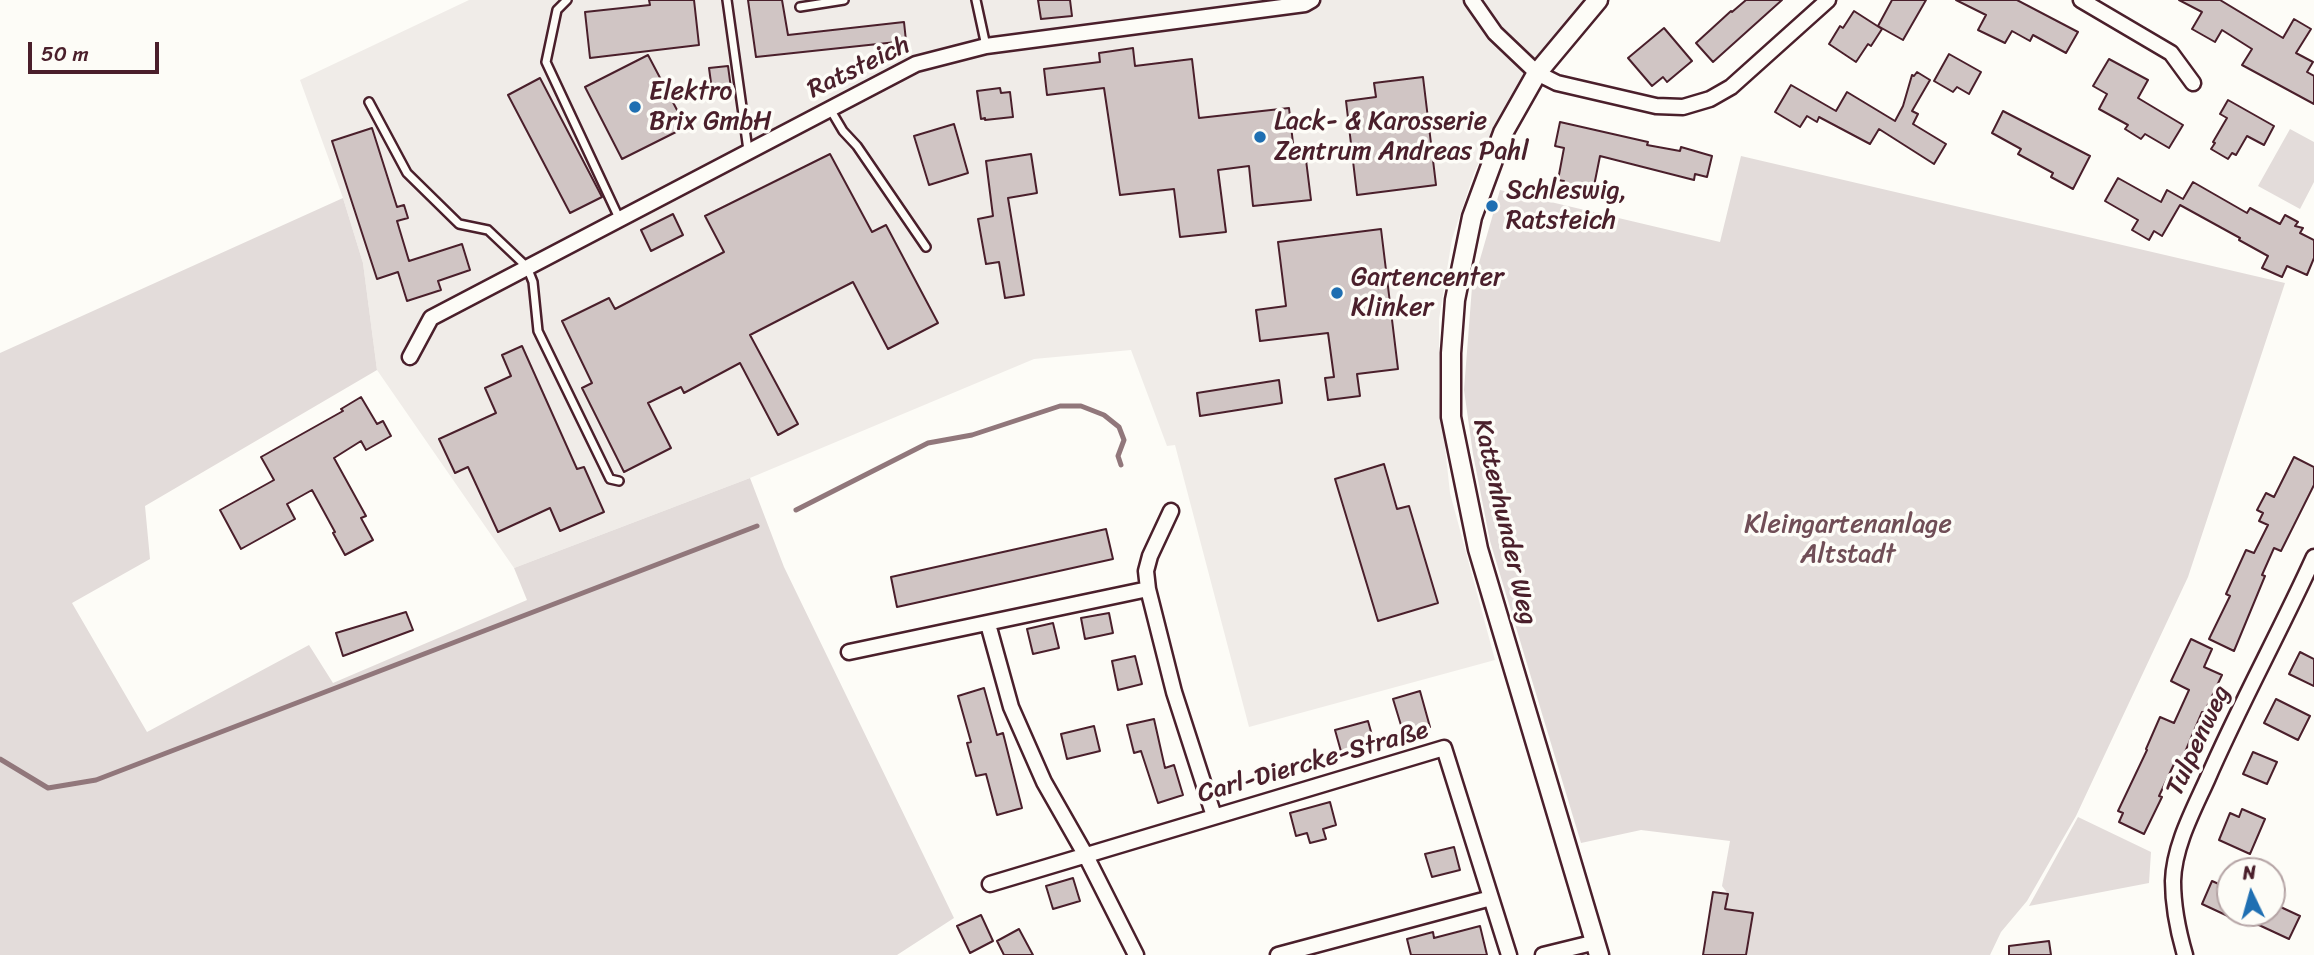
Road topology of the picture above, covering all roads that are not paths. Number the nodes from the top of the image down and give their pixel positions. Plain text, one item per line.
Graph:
1 (567, 0) edge
2 (727, 0) edge
3 (844, 0) edge
4 (976, 0) edge
5 (1312, 0) edge
6 (1472, 0) edge
7 (1598, 0) edge
8 (1828, 0) edge
9 (2081, 0) edge
10 (800, 7) dead end
11 (986, 46) junction
12 (1537, 73) junction
13 (2193, 83) dead end
14 (369, 102) dead end
15 (830, 109) junction
16 (748, 150) junction
17 (619, 218) junction
18 (926, 247) dead end
19 (527, 267) junction
20 (410, 357) dead end
21 (619, 481) dead end
22 (1171, 511) dead end
23 (2313, 562) edge
24 (1148, 589) junction
25 (988, 624) junction
26 (849, 652) dead end
27 (1214, 816) junction
28 (1086, 854) junction
29 (990, 884) dead end
30 (1491, 898) junction
31 (1597, 949) edge
32 (1136, 955) edge
33 (1278, 955) edge
34 (1509, 955) edge
35 (1543, 955) edge
36 (2185, 955) edge

1 - 17 lane
2 - 16 lane
3 - 10 lane
4 - 11 lane
5 - 11 street, Ratsteich
6 - 12 street
7 - 12 street, Kattenhunder Weg
8 - 12 street
9 - 13 street
11 - 15 street, Ratsteich
12 - 31 street, Kattenhunder Weg
14 - 19 lane
15 - 16 street, Ratsteich
15 - 18 lane
16 - 17 street, Ratsteich
17 - 19 street, Ratsteich
19 - 20 street, Ratsteich
19 - 21 lane
22 - 24 street
23 - 36 street, Tulpenweg
24 - 25 street
24 - 27 street
25 - 26 street
25 - 28 street
27 - 28 street, Carl-Diercke-Straße
27 - 30 street, Carl-Diercke-Straße
28 - 29 street, Carl-Diercke-Straße
28 - 32 street
30 - 33 street
30 - 34 street, Carl-Diercke-Straße
31 - 35 street

